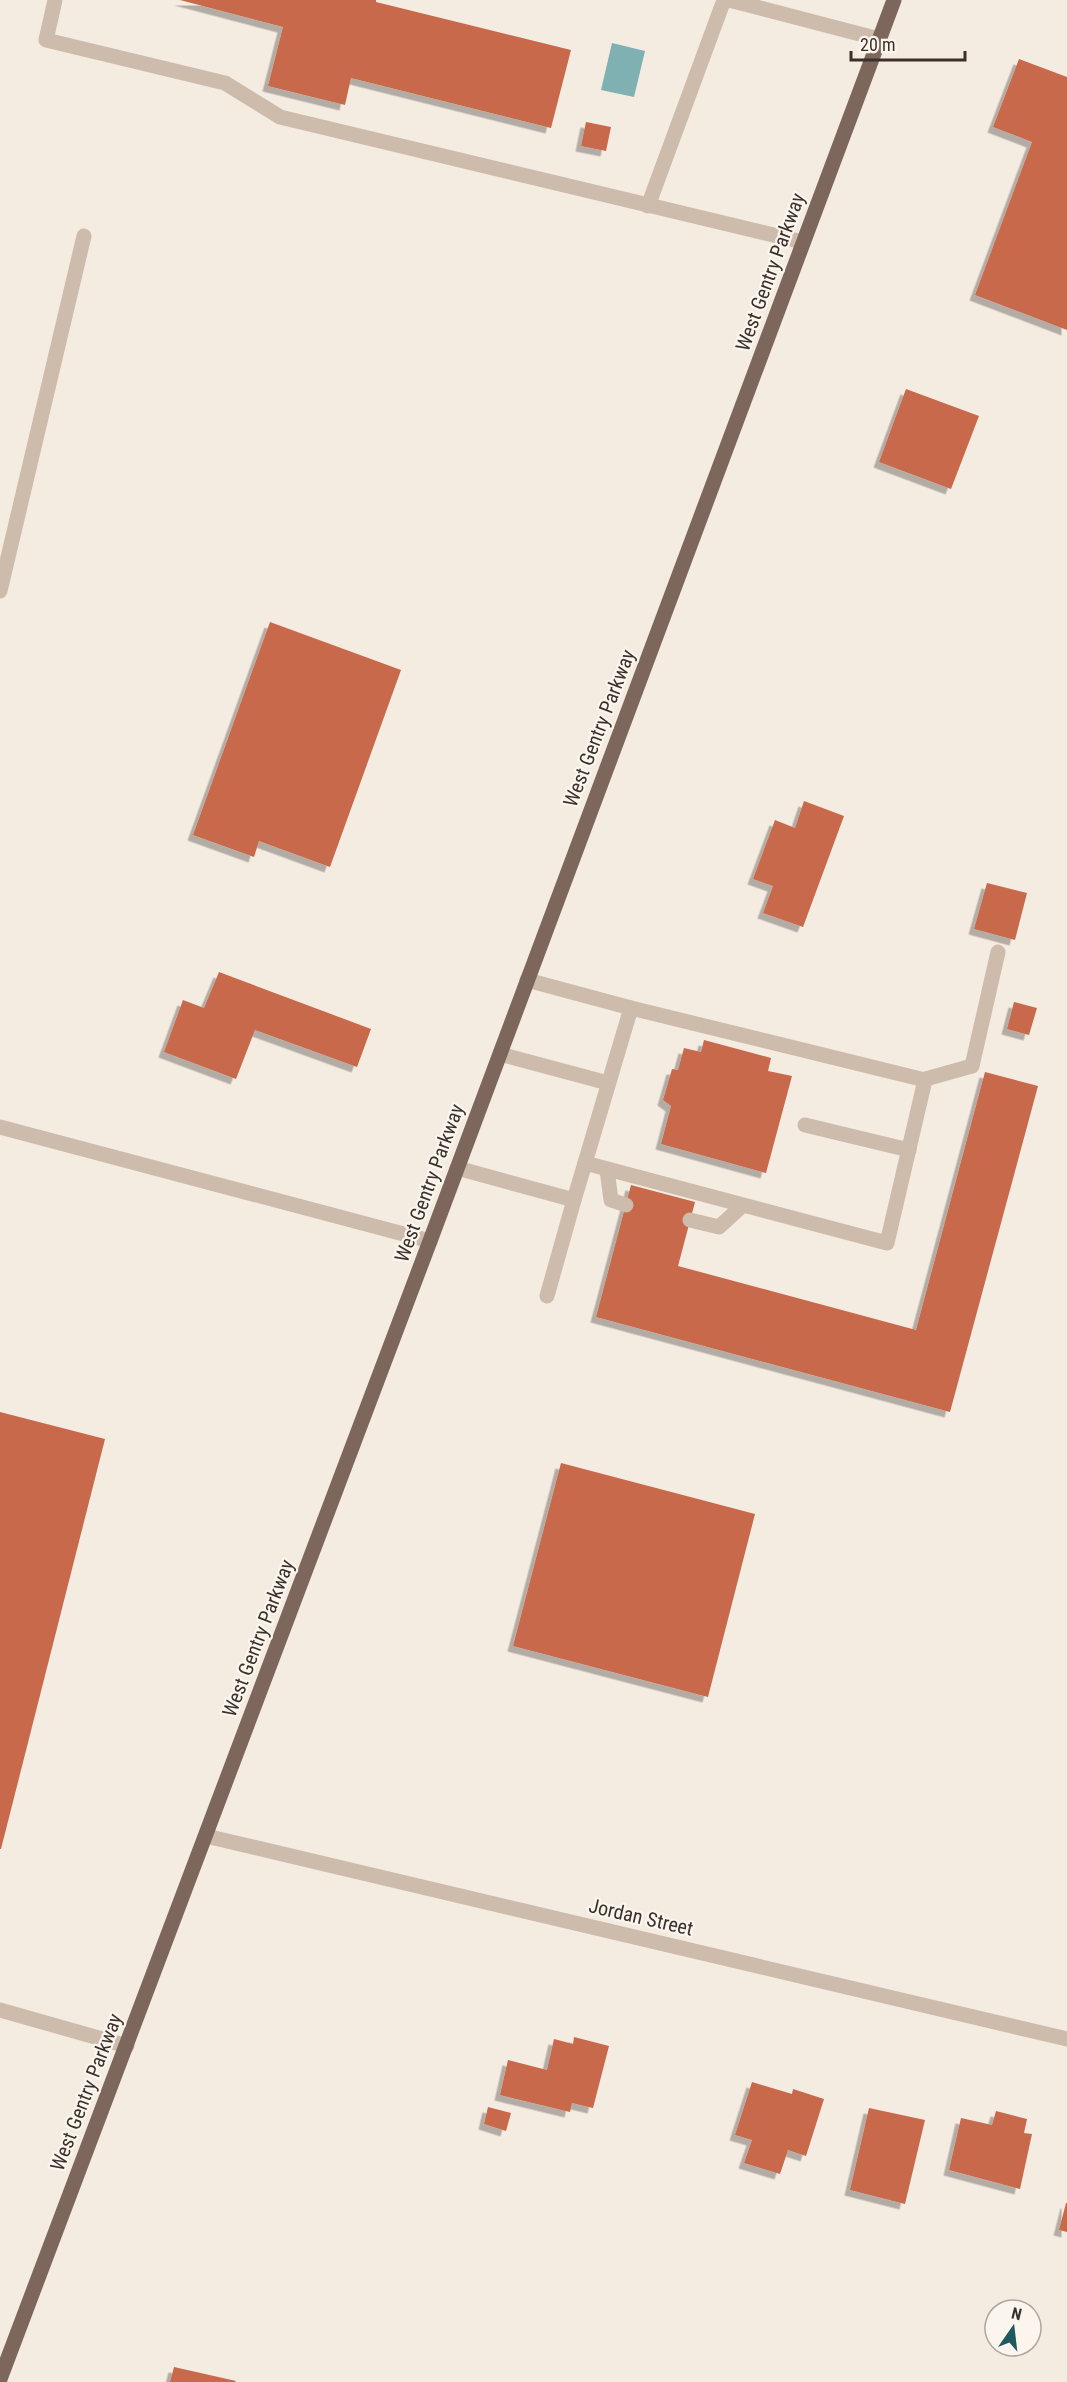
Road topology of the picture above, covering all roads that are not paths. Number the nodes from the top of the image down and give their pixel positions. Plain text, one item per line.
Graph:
1 (55, 0) edge
2 (724, 0) edge
3 (729, 0) edge
4 (894, 0) edge
5 (879, 39) junction
6 (648, 206) junction
7 (84, 236) dead end
8 (803, 242) junction
9 (0, 591) edge
10 (998, 952) dead end
11 (527, 980) junction
12 (631, 1008) junction
13 (500, 1054) junction
14 (922, 1080) junction
15 (608, 1083) junction
16 (805, 1125) dead end
17 (0, 1126) edge
18 (909, 1150) junction
19 (585, 1163) junction
20 (457, 1168) junction
21 (607, 1170) junction
22 (574, 1200) junction
23 (626, 1204) dead end
24 (742, 1206) junction
25 (690, 1221) dead end
26 (430, 1241) junction
27 (547, 1296) dead end
28 (206, 1836) junction
29 (0, 2010) edge
30 (1067, 2039) edge
31 (127, 2046) junction
32 (0, 2379) edge

1 - 6 street
2 - 6 street
3 - 5 street
4 - 5 main road, West Gentry Parkway
5 - 8 main road, West Gentry Parkway
6 - 8 street
7 - 9 street
8 - 11 main road, West Gentry Parkway
10 - 14 street
11 - 12 street
11 - 13 main road, West Gentry Parkway
12 - 14 street
12 - 15 street
13 - 15 street
13 - 20 main road, West Gentry Parkway
14 - 18 street
15 - 19 street
16 - 18 street
17 - 26 street
18 - 24 street
19 - 21 street
19 - 22 street
20 - 22 street
20 - 26 main road, West Gentry Parkway
21 - 23 street
21 - 24 street
22 - 27 street
24 - 25 street
26 - 28 main road, West Gentry Parkway
28 - 30 street, Jordan Street
28 - 31 main road, West Gentry Parkway
29 - 31 street
31 - 32 main road, West Gentry Parkway

